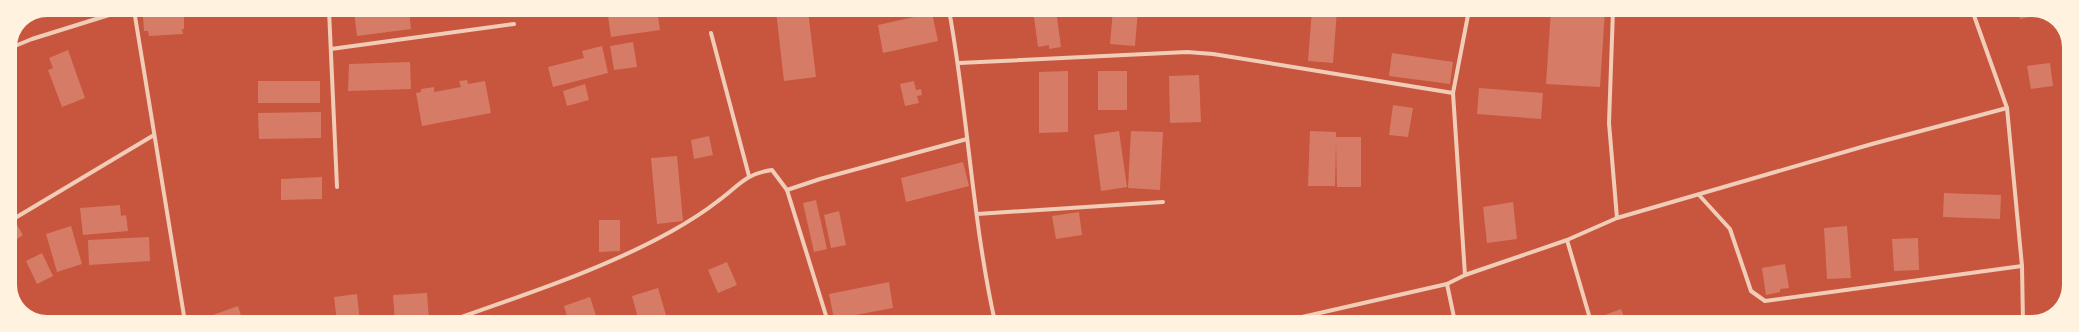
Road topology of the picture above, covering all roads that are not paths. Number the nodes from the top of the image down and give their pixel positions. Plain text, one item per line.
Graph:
1 (103, 17) edge
2 (135, 17) edge
3 (329, 17) edge
4 (950, 17) edge
5 (1468, 17) edge
6 (1613, 17) edge
7 (1974, 17) edge
8 (514, 24) dead end
9 (711, 33) dead end
10 (17, 45) edge
11 (331, 49) junction
12 (959, 63) junction
13 (1453, 94) junction
14 (2007, 108) junction
15 (154, 136) junction
16 (967, 139) junction
17 (749, 176) junction
18 (337, 187) dead end
19 (787, 190) junction
20 (1699, 195) junction
21 (1163, 202) dead end
22 (977, 214) junction
23 (17, 217) edge
24 (1617, 218) junction
25 (1567, 240) junction
26 (2022, 266) junction
27 (1465, 275) junction
28 (1447, 284) junction
29 (184, 315) edge
30 (467, 315) edge
31 (826, 315) edge
32 (994, 315) edge
33 (1311, 315) edge
34 (1454, 315) edge
35 (1589, 315) edge
36 (2023, 315) edge

1 - 10 street
2 - 15 street
3 - 11 street
4 - 12 street
5 - 13 street
6 - 24 street
7 - 14 street
8 - 11 street
9 - 17 street
11 - 18 street
12 - 13 street
12 - 16 street
13 - 27 street
14 - 20 street
14 - 26 street
15 - 23 street
15 - 29 street
16 - 19 street
16 - 22 street
17 - 19 street
17 - 30 street
19 - 31 street
20 - 24 street
20 - 26 street
21 - 22 street
22 - 32 street
24 - 25 street
25 - 27 street
25 - 35 street
26 - 36 street
27 - 28 street
28 - 33 street
28 - 34 street

